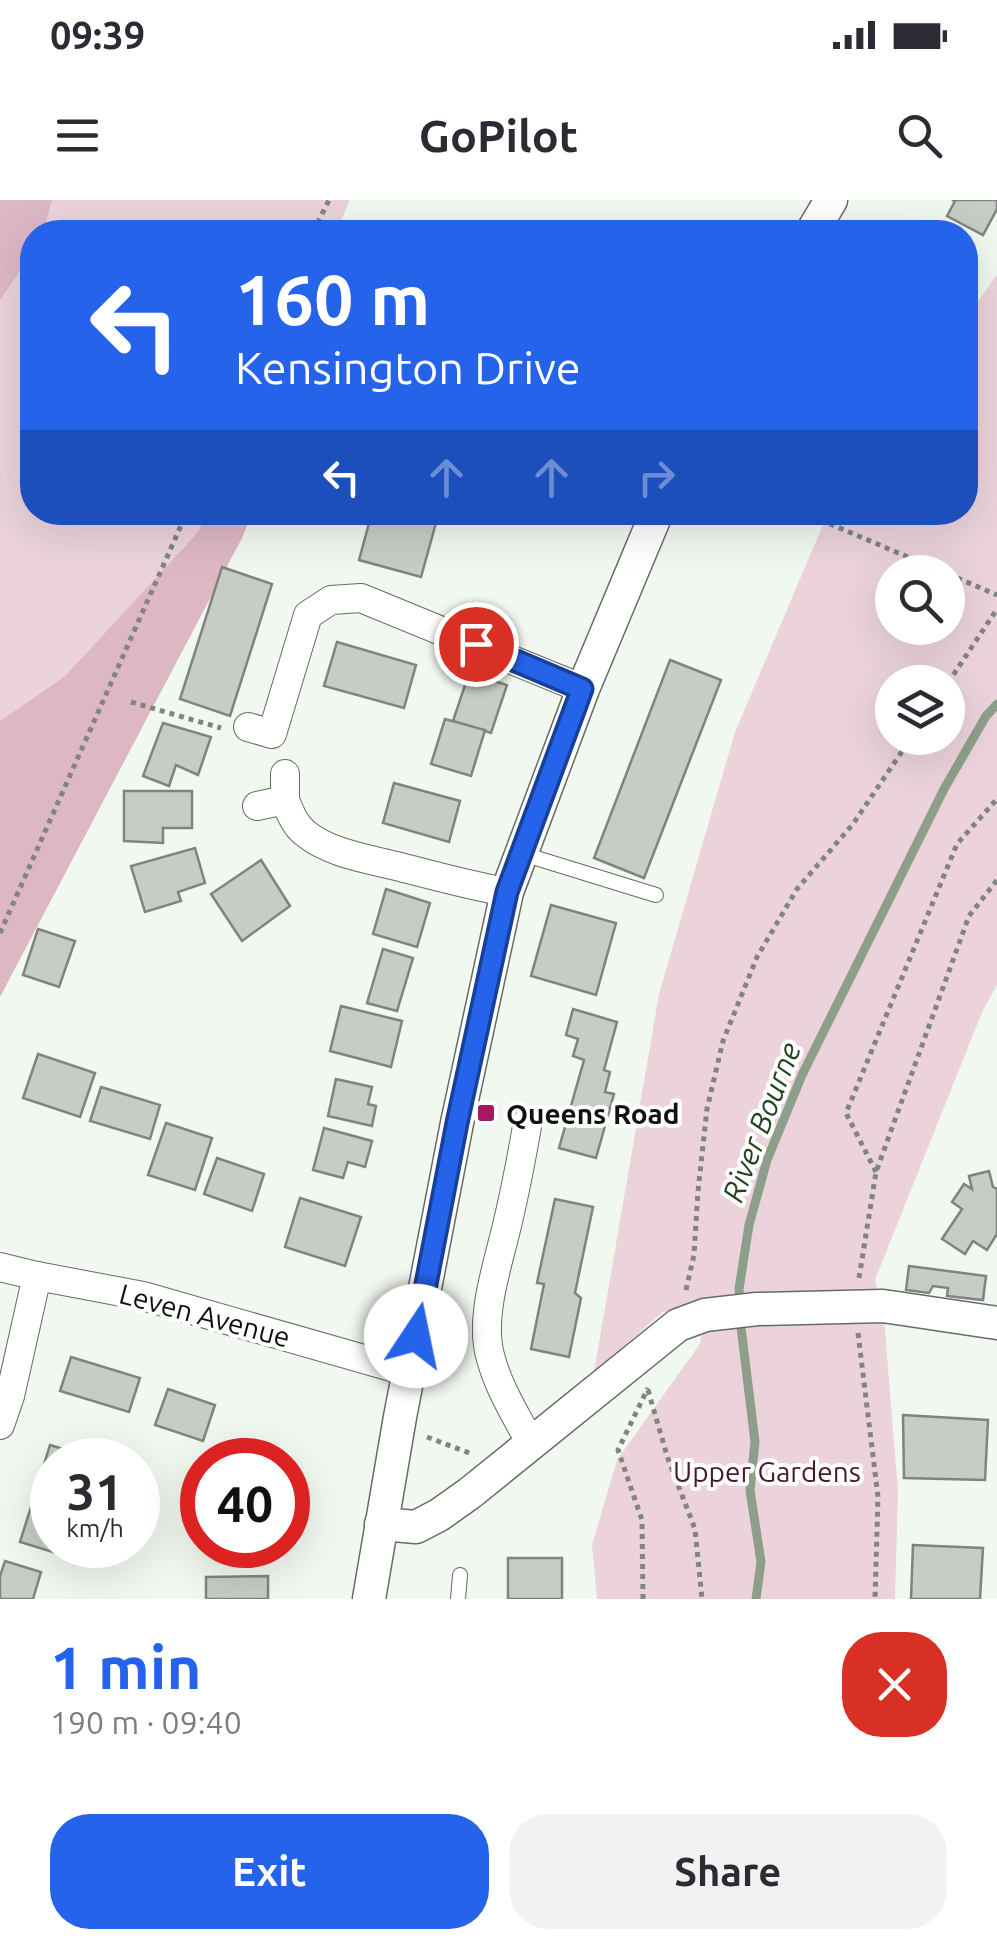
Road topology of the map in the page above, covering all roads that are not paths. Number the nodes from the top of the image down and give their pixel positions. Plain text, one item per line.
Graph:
1 (651, 525) edge
2 (582, 689) junction
3 (248, 727) road end
4 (276, 793) dead end
5 (520, 853) junction
6 (507, 892) junction
7 (656, 894) dead end
8 (528, 1121) dead end
9 (0, 1267) edge
10 (37, 1276) junction
11 (997, 1323) edge
12 (409, 1372) junction
13 (0, 1425) edge
14 (520, 1453) junction
15 (381, 1524) junction
16 (460, 1575) dead end
17 (369, 1599) edge
18 (458, 1599) edge

1 - 2 street
2 - 3 street
2 - 5 street
4 - 6 street
5 - 6 street
5 - 7 lane
6 - 12 street
8 - 14 street
9 - 10 street, Leven Avenue
10 - 12 street, Leven Avenue
10 - 13 street
11 - 14 street
12 - 15 street
14 - 15 street
15 - 17 street
16 - 18 lane

